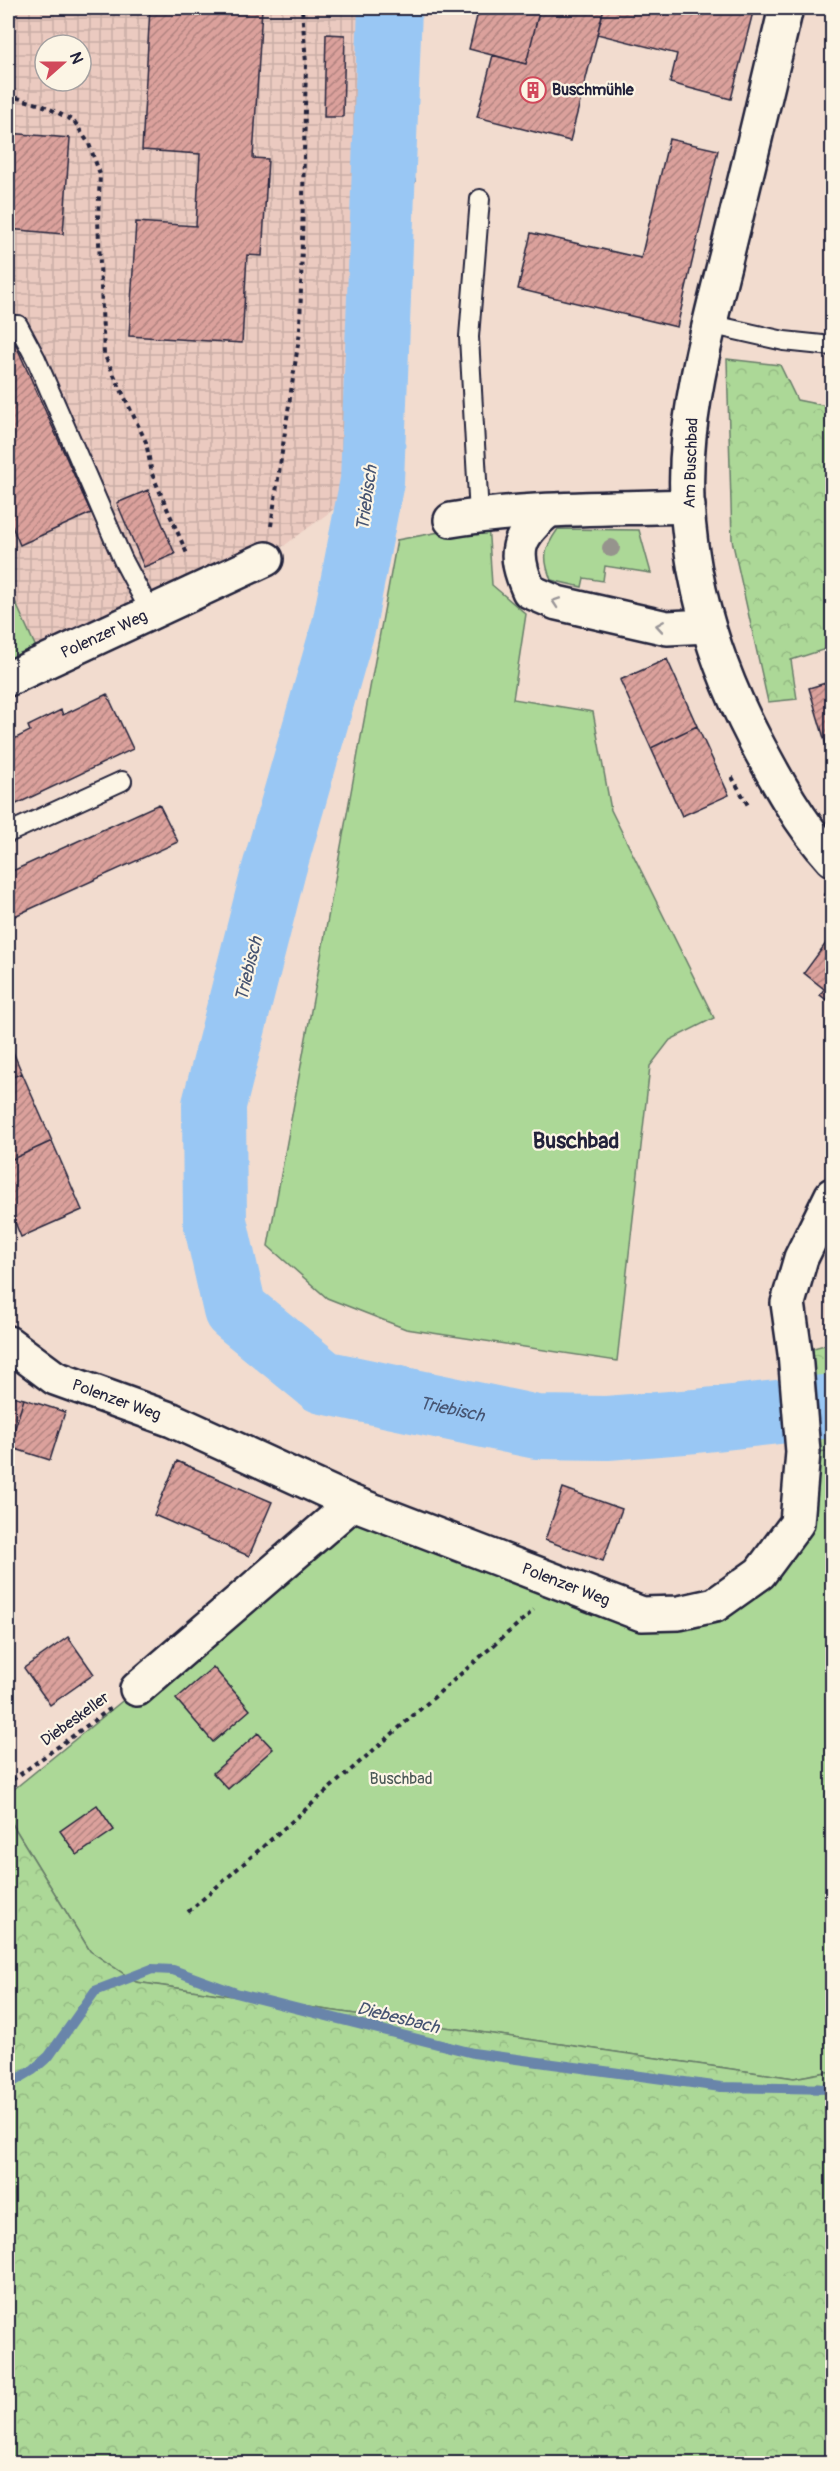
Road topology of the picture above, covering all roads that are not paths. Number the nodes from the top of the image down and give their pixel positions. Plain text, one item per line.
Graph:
1 (786, 8) edge
2 (480, 198) dead end
3 (709, 324) junction
4 (8, 325) edge
5 (832, 346) edge
6 (688, 506) junction
7 (548, 511) junction
8 (465, 517) joint
9 (266, 559) road end
10 (151, 613) junction
11 (708, 626) junction
12 (8, 679) edge
13 (122, 781) dead end
14 (8, 833) edge
15 (832, 859) edge
16 (832, 1195) edge
17 (8, 1343) edge
18 (353, 1503) junction
19 (137, 1689) road end

1 - 3 street, Am Buschbad
2 - 8 lane
3 - 5 lane
3 - 6 street, Am Buschbad
4 - 10 lane
6 - 7 street
6 - 11 street, Am Buschbad
7 - 8 street
11 -> 7 street
9 - 10 street, Polenzer Weg
10 - 12 street, Polenzer Weg
11 - 15 street, Am Buschbad
13 - 14 lane
16 - 18 street, Polenzer Weg
17 - 18 street, Polenzer Weg
18 - 19 street

